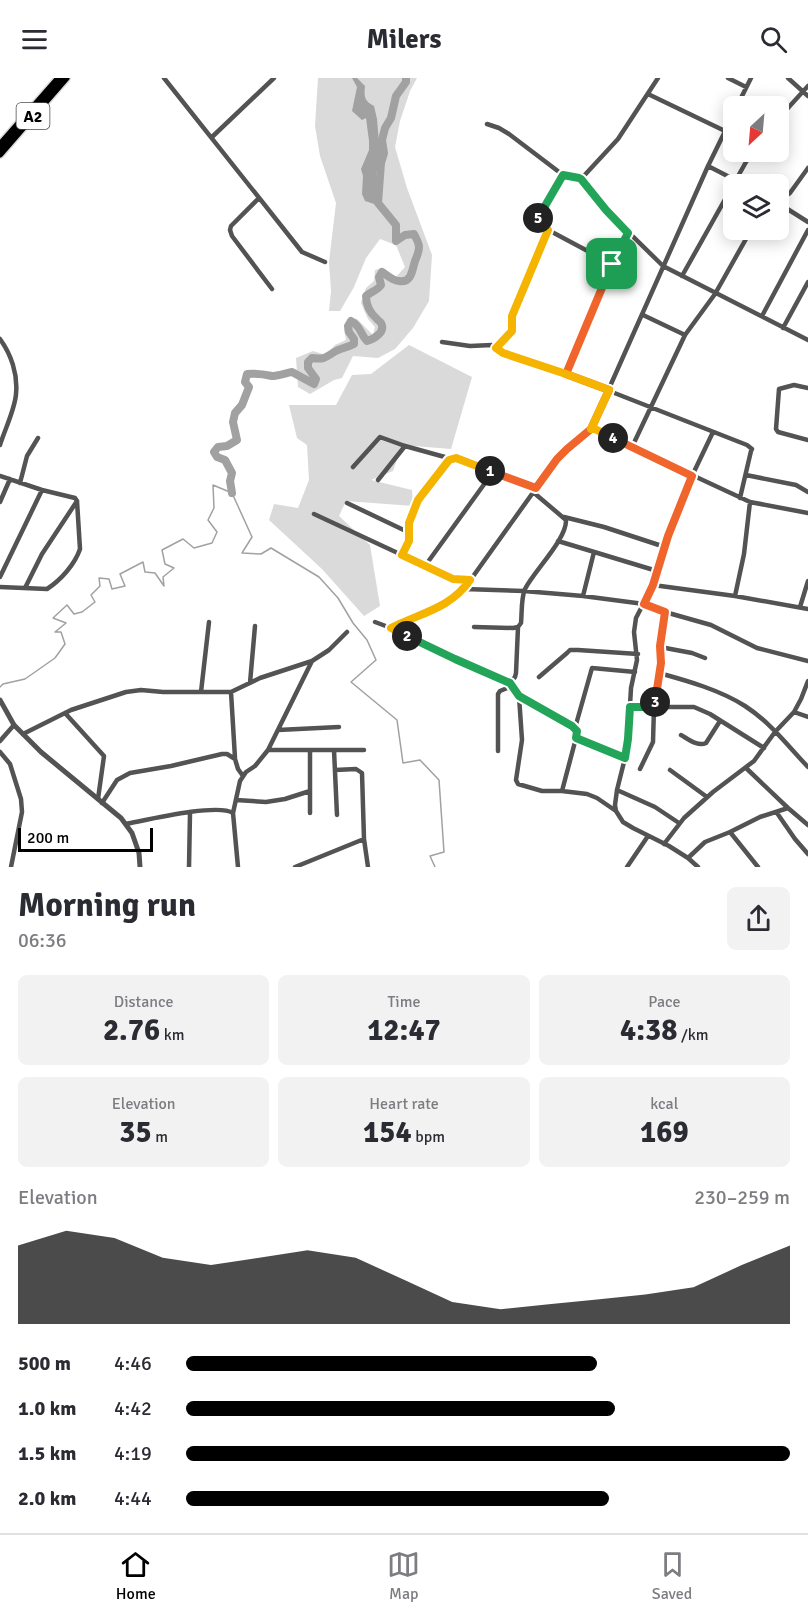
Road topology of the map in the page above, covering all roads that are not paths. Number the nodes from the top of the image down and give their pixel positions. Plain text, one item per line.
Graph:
1 (59, 78) edge
2 (66, 78) edge
3 (164, 78) edge
4 (174, 78) edge
5 (274, 78) edge
6 (658, 78) edge
7 (728, 78) edge
8 (751, 78) edge
9 (788, 78) edge
10 (169, 83) junction
11 (808, 86) edge
12 (746, 87) junction
13 (648, 94) junction
14 (806, 94) edge
15 (742, 96) edge
16 (789, 109) edge
17 (487, 124) dead end
18 (723, 129) edge
19 (723, 134) edge
20 (212, 137) junction
21 (0, 145) edge
22 (0, 154) edge
23 (708, 166) junction
24 (808, 168) edge
25 (723, 174) edge
26 (563, 175) junction
27 (581, 179) junction
28 (789, 194) edge
29 (259, 198) junction
30 (723, 203) edge
31 (789, 209) edge
32 (808, 222) edge
33 (548, 230) junction
34 (808, 230) edge
35 (628, 233) junction
36 (745, 240) edge
37 (325, 262) dead end
38 (612, 264) junction
39 (663, 266) junction
40 (682, 276) junction
41 (808, 282) edge
42 (272, 289) dead end
43 (715, 294) junction
44 (643, 315) junction
45 (762, 316) junction
46 (783, 328) junction
47 (685, 335) junction
48 (0, 339) edge
49 (808, 340) edge
50 (441, 342) dead end
51 (496, 348) junction
52 (566, 374) junction
53 (808, 388) edge
54 (609, 390) junction
55 (651, 407) junction
56 (591, 429) junction
57 (712, 432) junction
58 (38, 438) dead end
59 (808, 440) edge
60 (0, 445) edge
61 (405, 446) junction
62 (632, 447) junction
63 (452, 459) junction
64 (353, 467) dead end
65 (493, 472) junction
66 (746, 475) junction
67 (0, 476) edge
68 (692, 476) junction
69 (10, 479) junction
70 (378, 480) dead end
71 (20, 483) junction
72 (42, 490) junction
73 (535, 490) junction
74 (808, 492) edge
75 (740, 498) junction
76 (77, 501) junction
77 (0, 502) edge
78 (750, 502) junction
79 (347, 503) dead end
80 (808, 513) edge
81 (314, 514) dead end
82 (562, 516) junction
83 (410, 533) junction
84 (558, 541) junction
85 (665, 547) junction
86 (594, 552) junction
87 (402, 555) junction
88 (425, 566) junction
89 (657, 571) junction
90 (0, 578) edge
91 (470, 580) junction
92 (808, 581) edge
93 (653, 585) junction
94 (0, 587) edge
95 (25, 588) junction
96 (464, 589) junction
97 (524, 591) junction
98 (583, 596) junction
99 (735, 596) junction
100 (644, 604) junction
101 (800, 607) junction
102 (808, 609) edge
103 (665, 612) junction
104 (209, 622) dead end
105 (375, 622) dead end
106 (255, 626) dead end
107 (474, 627) dead end
108 (518, 627) junction
109 (391, 628) junction
110 (347, 632) dead end
111 (660, 646) junction
112 (638, 654) junction
113 (705, 658) dead end
114 (808, 660) edge
115 (312, 662) junction
116 (635, 672) junction
117 (659, 673) junction
118 (539, 677) dead end
119 (808, 681) edge
120 (250, 683) junction
121 (511, 685) junction
122 (201, 692) junction
123 (231, 692) junction
124 (519, 696) junction
125 (0, 700) edge
126 (630, 707) junction
127 (654, 707) junction
128 (794, 712) junction
129 (65, 713) junction
130 (808, 717) edge
131 (720, 721) junction
132 (14, 725) junction
133 (339, 727) dead end
134 (575, 728) junction
135 (278, 730) junction
136 (775, 732) junction
137 (23, 734) junction
138 (681, 735) dead end
139 (576, 738) junction
140 (0, 741) edge
141 (764, 748) junction
142 (268, 750) junction
143 (310, 750) junction
144 (334, 750) junction
145 (364, 750) dead end
146 (498, 750) dead end
147 (0, 752) edge
148 (625, 758) junction
149 (235, 759) junction
150 (808, 767) edge
151 (746, 768) junction
152 (640, 769) dead end
153 (670, 770) dead end
154 (335, 771) junction
155 (243, 776) junction
156 (617, 790) junction
157 (310, 791) junction
158 (562, 791) junction
159 (707, 798) junction
160 (236, 800) junction
161 (100, 801) junction
162 (788, 808) junction
163 (616, 811) junction
164 (190, 813) junction
165 (233, 813) junction
166 (310, 813) dead end
167 (777, 813) junction
168 (337, 815) dead end
169 (679, 823) junction
170 (126, 824) junction
171 (808, 825) edge
172 (730, 832) junction
173 (648, 836) junction
174 (364, 839) junction
175 (664, 844) junction
176 (808, 854) edge
177 (688, 858) junction
178 (11, 867) edge
179 (140, 867) edge
180 (189, 867) edge
181 (238, 867) edge
182 (295, 867) edge
183 (368, 867) edge
184 (627, 867) edge
185 (698, 867) edge
186 (758, 867) edge

1 - 21 highway, A2
2 - 22 highway, A2
3 - 10 street
4 - 10 street
5 - 20 street
6 - 13 street
7 - 12 street
8 - 12 street
9 - 14 street
10 - 20 street
11 - 14 street
12 - 15 street
13 - 18 street
13 - 27 street
14 - 16 street
17 - 26 street
19 - 23 street
20 - 29 street
23 - 25 street
23 - 39 street
24 - 28 street
26 - 27 street
26 - 33 street
27 - 35 street
29 - 37 street
29 - 42 street
30 - 40 street
31 - 32 street
33 - 38 street
33 - 51 street
34 - 45 street
35 - 38 street
35 - 39 street
36 - 43 street
38 - 52 street
39 - 40 street
39 - 44 street
40 - 43 street
41 - 46 street
43 - 45 street
43 - 47 street
44 - 47 street
44 - 54 street
45 - 46 street
46 - 49 street
47 - 55 street
48 - 60 street
50 - 51 street
51 - 52 street
52 - 54 street
53 - 59 street
54 - 55 street
54 - 56 street
55 - 57 street
55 - 62 street
56 - 62 street
56 - 73 street
57 - 66 street
57 - 68 street
58 - 71 street
61 - 63 street
61 - 64 street
61 - 70 street
62 - 68 street
63 - 65 street
63 - 83 street
65 - 73 street
65 - 88 street
66 - 74 street
66 - 75 street
67 - 69 street
68 - 75 street
68 - 85 street
69 - 71 street
69 - 77 street
71 - 72 street
72 - 76 street
72 - 90 street
73 - 82 street
73 - 91 street
75 - 78 street
76 - 95 street
76 - 95 street
78 - 80 street
78 - 99 street
79 - 83 street
81 - 87 street
82 - 84 street
82 - 85 street
83 - 87 street
84 - 86 street
84 - 97 street
85 - 89 street
86 - 89 street
86 - 98 street
87 - 88 street
88 - 91 street
89 - 93 street
91 - 96 street
92 - 101 street
93 - 99 street
93 - 100 street
94 - 95 street
96 - 97 street
96 - 109 street
97 - 98 street
97 - 108 street
98 - 100 street
99 - 101 street
100 - 103 street
100 - 112 street
101 - 102 street
103 - 111 street
103 - 114 street
104 - 122 street
105 - 109 street
106 - 120 street
107 - 108 street
108 - 121 street
109 - 121 street
110 - 115 street
111 - 113 street
111 - 117 street
112 - 116 street
112 - 118 street
115 - 120 street
115 - 135 street
116 - 126 street
116 - 134 street
117 - 127 street
117 - 136 street
119 - 128 street
120 - 123 street
121 - 124 street
121 - 146 street
122 - 123 street
122 - 129 street
123 - 149 street
124 - 134 street
124 - 158 street
125 - 132 street
126 - 127 street
126 - 148 street
127 - 131 street
127 - 152 street
128 - 130 street
128 - 136 street
129 - 137 street
129 - 161 street
131 - 138 street
131 - 141 street
132 - 137 street
132 - 140 street
133 - 135 street
134 - 139 street
135 - 142 street
136 - 141 street
136 - 150 street
137 - 161 street
139 - 148 street
139 - 158 street
141 - 151 street
142 - 143 street
142 - 155 street
143 - 144 street
143 - 157 street
144 - 145 street
144 - 154 street
147 - 178 street
148 - 156 street
149 - 155 street
149 - 161 street
151 - 159 street
151 - 162 street
153 - 159 street
154 - 168 street
154 - 174 street
155 - 160 street
156 - 163 street
156 - 169 street
157 - 160 street
157 - 166 street
158 - 163 street
159 - 169 street
160 - 165 street
161 - 170 street
162 - 167 street
162 - 171 street
163 - 173 street
164 - 165 street
164 - 170 street
164 - 180 street
165 - 181 street
167 - 172 street
167 - 176 street
169 - 175 street
170 - 179 street
172 - 177 street
172 - 186 street
173 - 175 street
173 - 184 street
174 - 182 street
174 - 183 street
175 - 177 street
177 - 185 street

